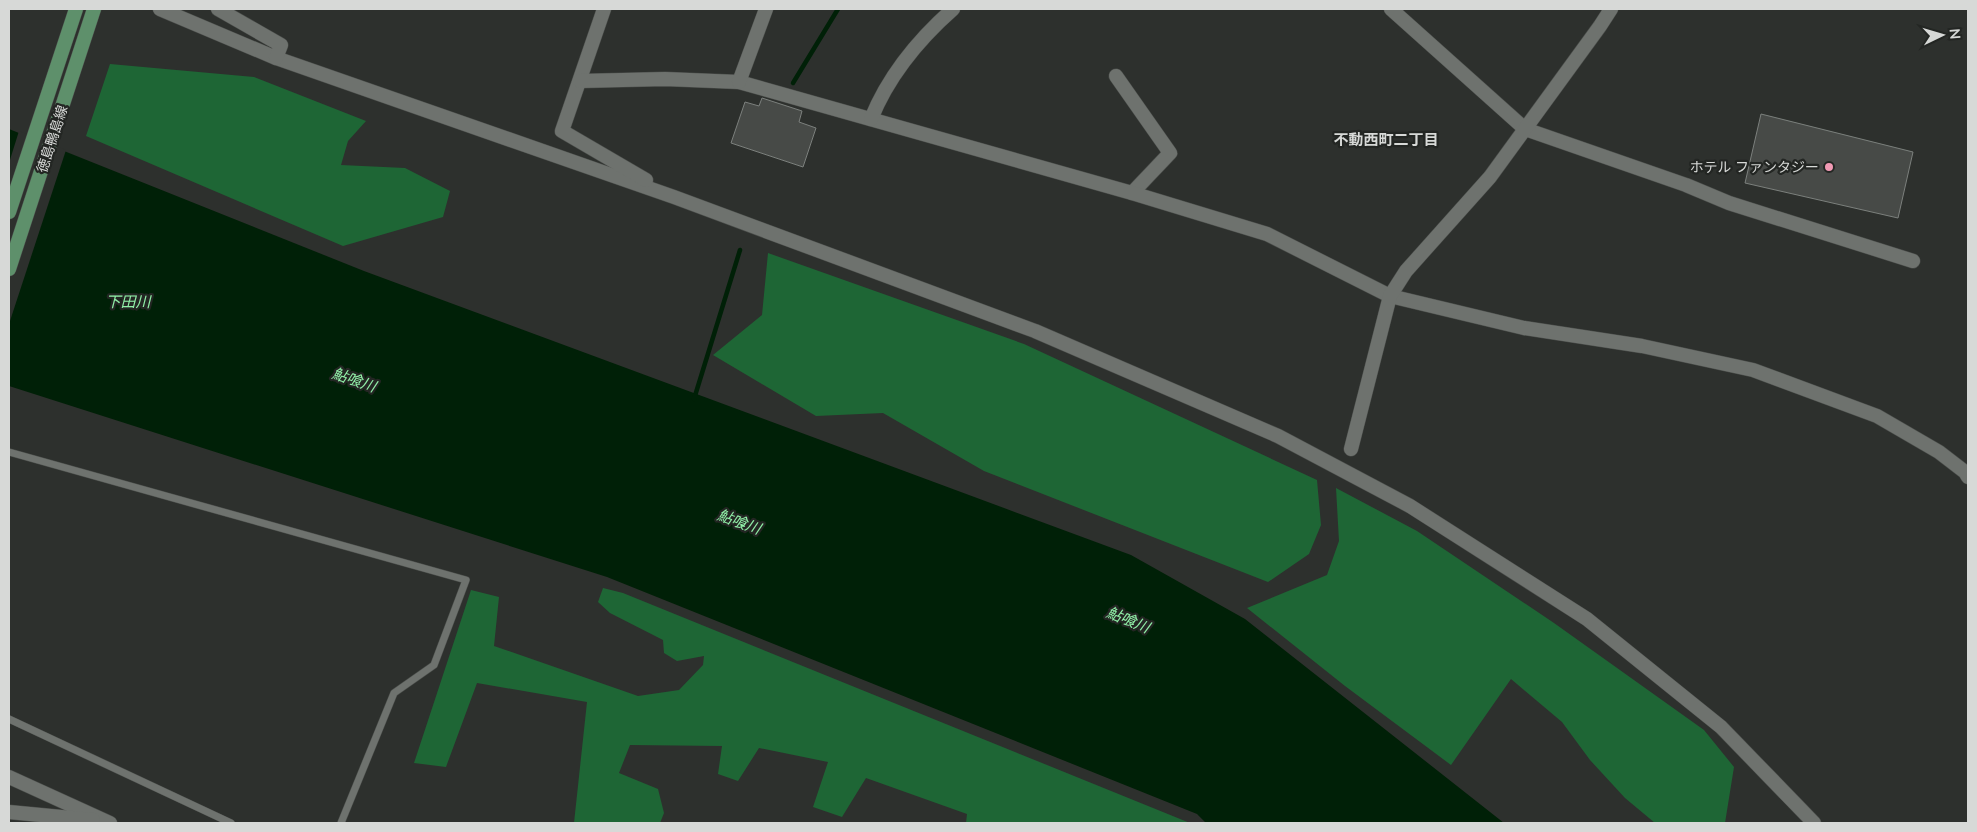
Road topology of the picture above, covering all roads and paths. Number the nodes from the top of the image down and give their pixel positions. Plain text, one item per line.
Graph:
1 (76, 9) edge
2 (94, 9) edge
3 (160, 9) edge
4 (218, 9) edge
5 (604, 9) edge
6 (766, 9) edge
7 (953, 9) edge
8 (1391, 9) edge
9 (1611, 9) edge
10 (276, 58) junction
11 (1116, 76) dead end
12 (580, 80) junction
13 (739, 82) junction
14 (871, 119) junction
15 (1526, 129) junction
16 (1132, 193) junction
17 (674, 197) junction
18 (9, 212) edge
19 (1913, 260) dead end
20 (9, 269) edge
21 (1390, 296) junction
22 (1351, 449) dead end
23 (9, 452) edge
24 (1968, 477) edge
25 (9, 720) edge
26 (9, 777) edge
27 (9, 812) edge
28 (110, 823) edge
29 (231, 823) edge
30 (341, 823) edge
31 (1814, 823) edge

1 - 18 main road, 徳島鴨島線
2 - 20 main road, 徳島鴨島線
3 - 10 street
4 - 10 street
5 - 12 street
6 - 13 street
7 - 14 street
8 - 15 street
9 - 15 street
10 - 17 street
11 - 16 street
12 - 13 street
12 - 17 street
13 - 14 street
14 - 16 street
15 - 19 street
15 - 21 street
16 - 21 street
17 - 31 street
21 - 22 street
21 - 24 street
23 - 30 lane
25 - 29 lane
26 - 28 street
27 - 28 street

